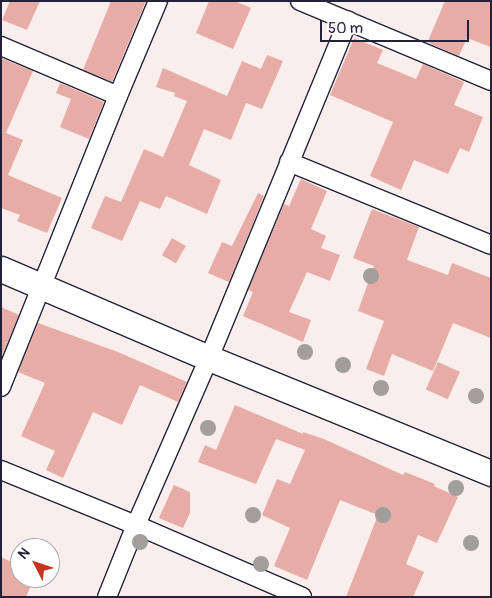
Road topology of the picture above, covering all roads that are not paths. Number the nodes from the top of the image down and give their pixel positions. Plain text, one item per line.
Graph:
1 (158, 1) edge
2 (300, 1) edge
3 (348, 22) junction
4 (1, 46) edge
5 (491, 81) edge
6 (118, 96) junction
7 (289, 162) junction
8 (491, 245) edge
9 (1, 269) edge
10 (43, 287) junction
11 (209, 358) junction
12 (1, 387) edge
13 (1, 470) edge
14 (491, 473) edge
15 (136, 525) junction
16 (106, 597) edge
17 (302, 597) edge

1 - 6 street
2 - 3 street
3 - 5 street
3 - 7 street
4 - 6 street
6 - 10 street
7 - 8 street
7 - 11 street
9 - 10 street
10 - 11 street
10 - 12 street
11 - 14 street
11 - 15 street
13 - 15 street
15 - 16 street
15 - 17 street

